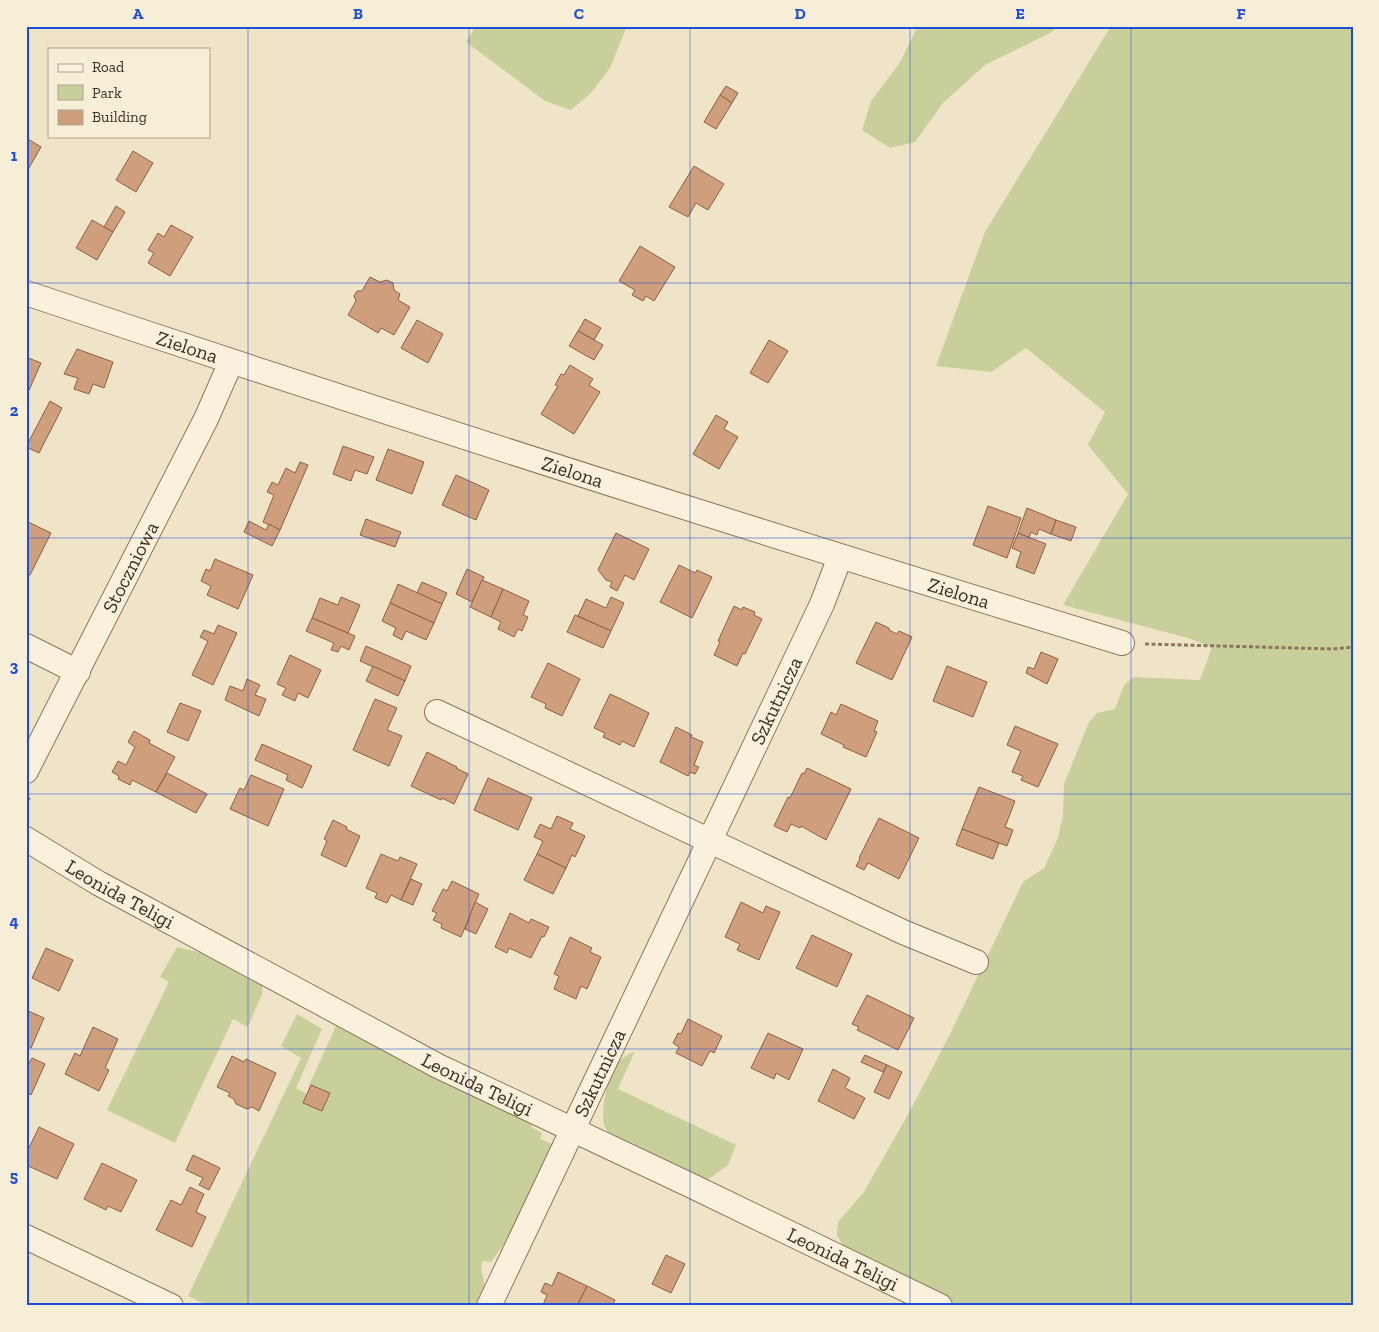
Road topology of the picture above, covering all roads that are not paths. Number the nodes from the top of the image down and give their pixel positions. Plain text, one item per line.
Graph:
1 (26, 293) edge
2 (231, 362) junction
3 (840, 557) junction
4 (1122, 643) road end
5 (26, 646) edge
6 (78, 672) junction
7 (437, 712) dead end
8 (26, 770) edge
9 (26, 840) edge
10 (709, 842) junction
11 (976, 962) dead end
12 (572, 1130) junction
13 (26, 1237) edge
14 (171, 1306) edge
15 (488, 1306) edge
16 (940, 1306) edge

1 - 2 street, Zielona
2 - 3 street, Zielona
2 - 6 street, Stoczniowa
3 - 4 street, Zielona
3 - 10 street, Szkutnicza
5 - 6 street
6 - 8 street, Stoczniowa
7 - 10 street
9 - 12 street, Leonida Teligi
10 - 11 street
10 - 12 street, Szkutnicza
12 - 15 street, Szkutnicza
12 - 16 street, Leonida Teligi
13 - 14 street

